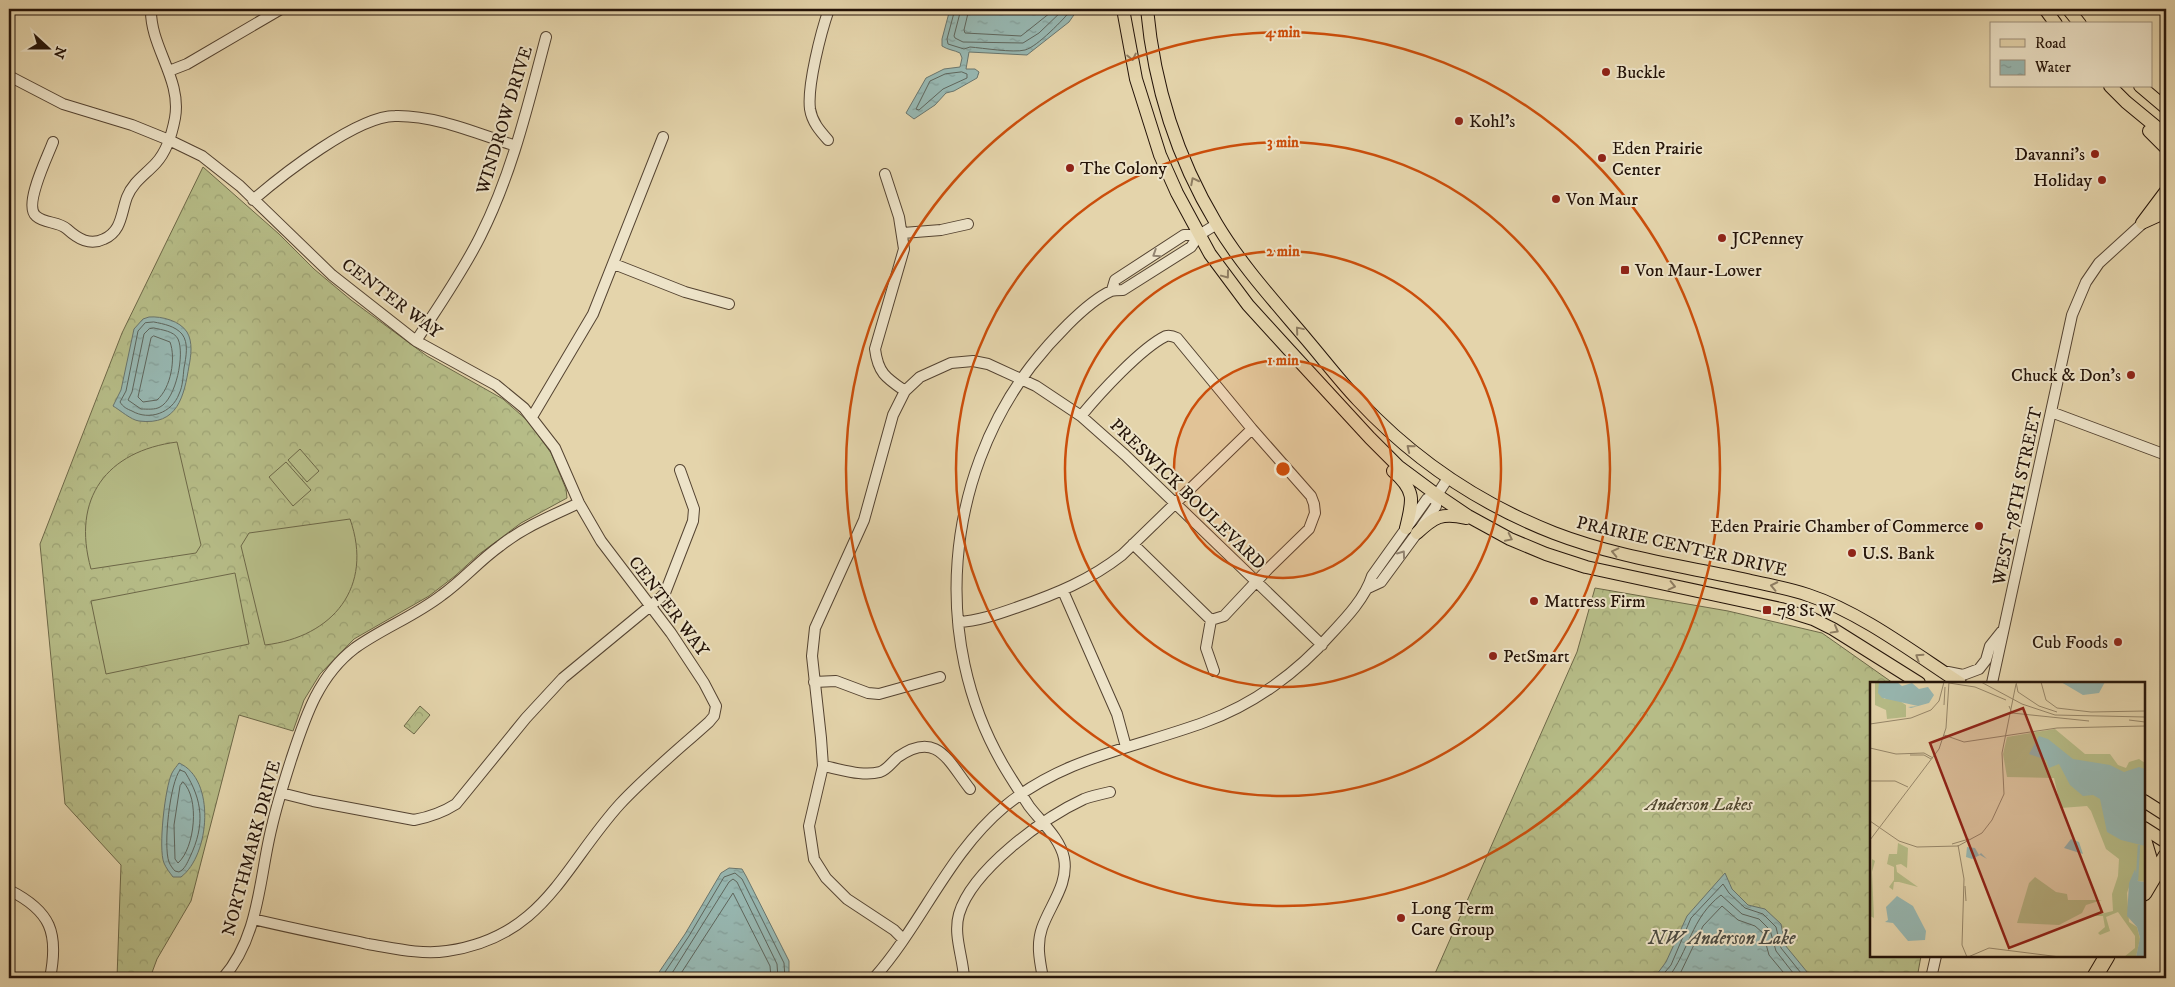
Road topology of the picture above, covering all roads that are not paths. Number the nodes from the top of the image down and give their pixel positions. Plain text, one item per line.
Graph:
1 (151, 9) edge
2 (281, 9) edge
3 (829, 9) edge
4 (1122, 9) edge
5 (1147, 9) edge
6 (2045, 9) edge
7 (2068, 9) edge
8 (2055, 22) edge
9 (2078, 22) edge
10 (546, 37) dead end
11 (169, 71) junction
12 (9, 76) edge
13 (2112, 88) edge
14 (2142, 88) edge
15 (2126, 102) junction
16 (2166, 108) edge
17 (2166, 135) edge
18 (663, 137) dead end
19 (169, 140) junction
20 (828, 140) dead end
21 (53, 142) dead end
22 (516, 146) junction
23 (2166, 148) edge
24 (885, 174) dead end
25 (2166, 191) edge
26 (253, 200) junction
27 (2166, 202) edge
28 (2166, 212) edge
29 (2142, 223) junction
30 (968, 224) dead end
31 (1217, 224) junction
32 (903, 234) junction
33 (1199, 235) junction
34 (614, 264) junction
35 (729, 304) dead end
36 (416, 341) junction
37 (1022, 379) junction
38 (905, 391) junction
39 (1344, 411) junction
40 (2051, 412) junction
41 (1081, 416) junction
42 (532, 417) junction
43 (1252, 429) junction
44 (2166, 455) edge
45 (680, 470) dead end
46 (1448, 478) junction
47 (1437, 495) junction
48 (579, 503) junction
49 (1175, 503) junction
50 (1479, 522) junction
51 (1412, 530) junction
52 (1133, 544) junction
53 (1257, 582) junction
54 (1063, 590) junction
55 (651, 607) junction
56 (1211, 620) junction
57 (958, 622) junction
58 (2004, 629) junction
59 (1322, 645) junction
60 (1938, 669) junction
61 (1214, 671) dead end
62 (940, 677) dead end
63 (814, 682) junction
64 (1917, 682) edge
65 (1958, 682) edge
66 (1992, 682) edge
67 (1126, 747) junction
68 (823, 766) junction
69 (970, 789) dead end
70 (1110, 792) dead end
71 (281, 793) junction
72 (1022, 794) junction
73 (2145, 802) edge
74 (2166, 815) edge
75 (1043, 824) junction
76 (2145, 829) edge
77 (2166, 842) edge
78 (2145, 844) edge
79 (2166, 856) edge
80 (2145, 872) edge
81 (9, 890) edge
82 (2145, 891) edge
83 (253, 919) junction
84 (903, 939) junction
85 (1936, 957) edge
86 (2106, 957) edge
87 (50, 978) edge
88 (223, 978) edge
89 (874, 978) edge
90 (964, 978) edge
91 (1043, 978) edge
92 (1931, 978) edge
93 (2094, 978) edge

1 - 11 street
2 - 11 street
3 - 20 street
4 -> 33 main road
31 -> 5 main road, PRAIRIE CENTER DRIVE
6 - 8 main road
7 - 9 main road
10 - 22 street, WINDROW DRIVE
11 - 19 street
12 - 19 street, CENTER WAY
13 - 15 main road
14 - 16 main road
15 - 17 main road
15 - 23 main road
18 - 34 street
19 - 21 street
19 - 26 street, CENTER WAY
22 - 26 street
22 - 36 street, WINDROW DRIVE
24 - 32 street
25 - 29 main road
26 - 36 street, CENTER WAY
27 - 29 street, WEST 78TH STREET
28 - 29 main road
29 - 40 street, WEST 78TH STREET
30 - 32 street
31 - 33 street
46 -> 31 main road, PRAIRIE CENTER DRIVE
32 - 38 street
33 - 37 street
33 -> 39 main road
34 - 35 street
34 - 42 street
36 - 42 street, CENTER WAY
37 - 38 street, PRESWICK BOULEVARD
37 - 41 street, PRESWICK BOULEVARD
37 - 57 street
38 - 63 street
39 - 47 main road
39 - 51 main road
40 - 44 street
40 - 58 street, WEST 78TH STREET
41 - 43 street
41 - 49 street, PRESWICK BOULEVARD
42 - 48 street, CENTER WAY
43 - 49 street
43 - 53 street
45 - 55 street
46 - 47 street
60 -> 46 main road, PRAIRIE CENTER DRIVE
47 - 50 main road
47 - 51 street
48 - 55 street, CENTER WAY
48 - 71 street, NORTHMARK DRIVE
49 - 52 street
49 - 53 street, PRESWICK BOULEVARD
50 - 51 main road
50 -> 64 main road
51 - 59 street
52 - 54 street
52 - 56 street
53 - 56 street
53 - 59 street, PRESWICK BOULEVARD
54 - 57 street
54 - 67 street
55 - 71 street
55 - 83 street, CENTER WAY
56 - 61 street
57 - 72 street
58 - 60 street
58 - 66 street, WEST 78TH STREET
59 - 67 street
60 - 65 main road, PRAIRIE CENTER DRIVE
62 - 63 street
63 - 68 street
67 - 72 street
68 - 69 street
68 - 84 street
70 - 75 street
71 - 83 street, NORTHMARK DRIVE
72 - 75 street
72 - 84 street
73 - 74 main road
75 - 90 street
75 - 91 street
76 - 77 main road
78 - 80 highway
79 - 82 highway
81 - 87 street
83 - 88 street, NORTHMARK DRIVE
84 - 89 street
85 - 92 street
86 - 93 highway

